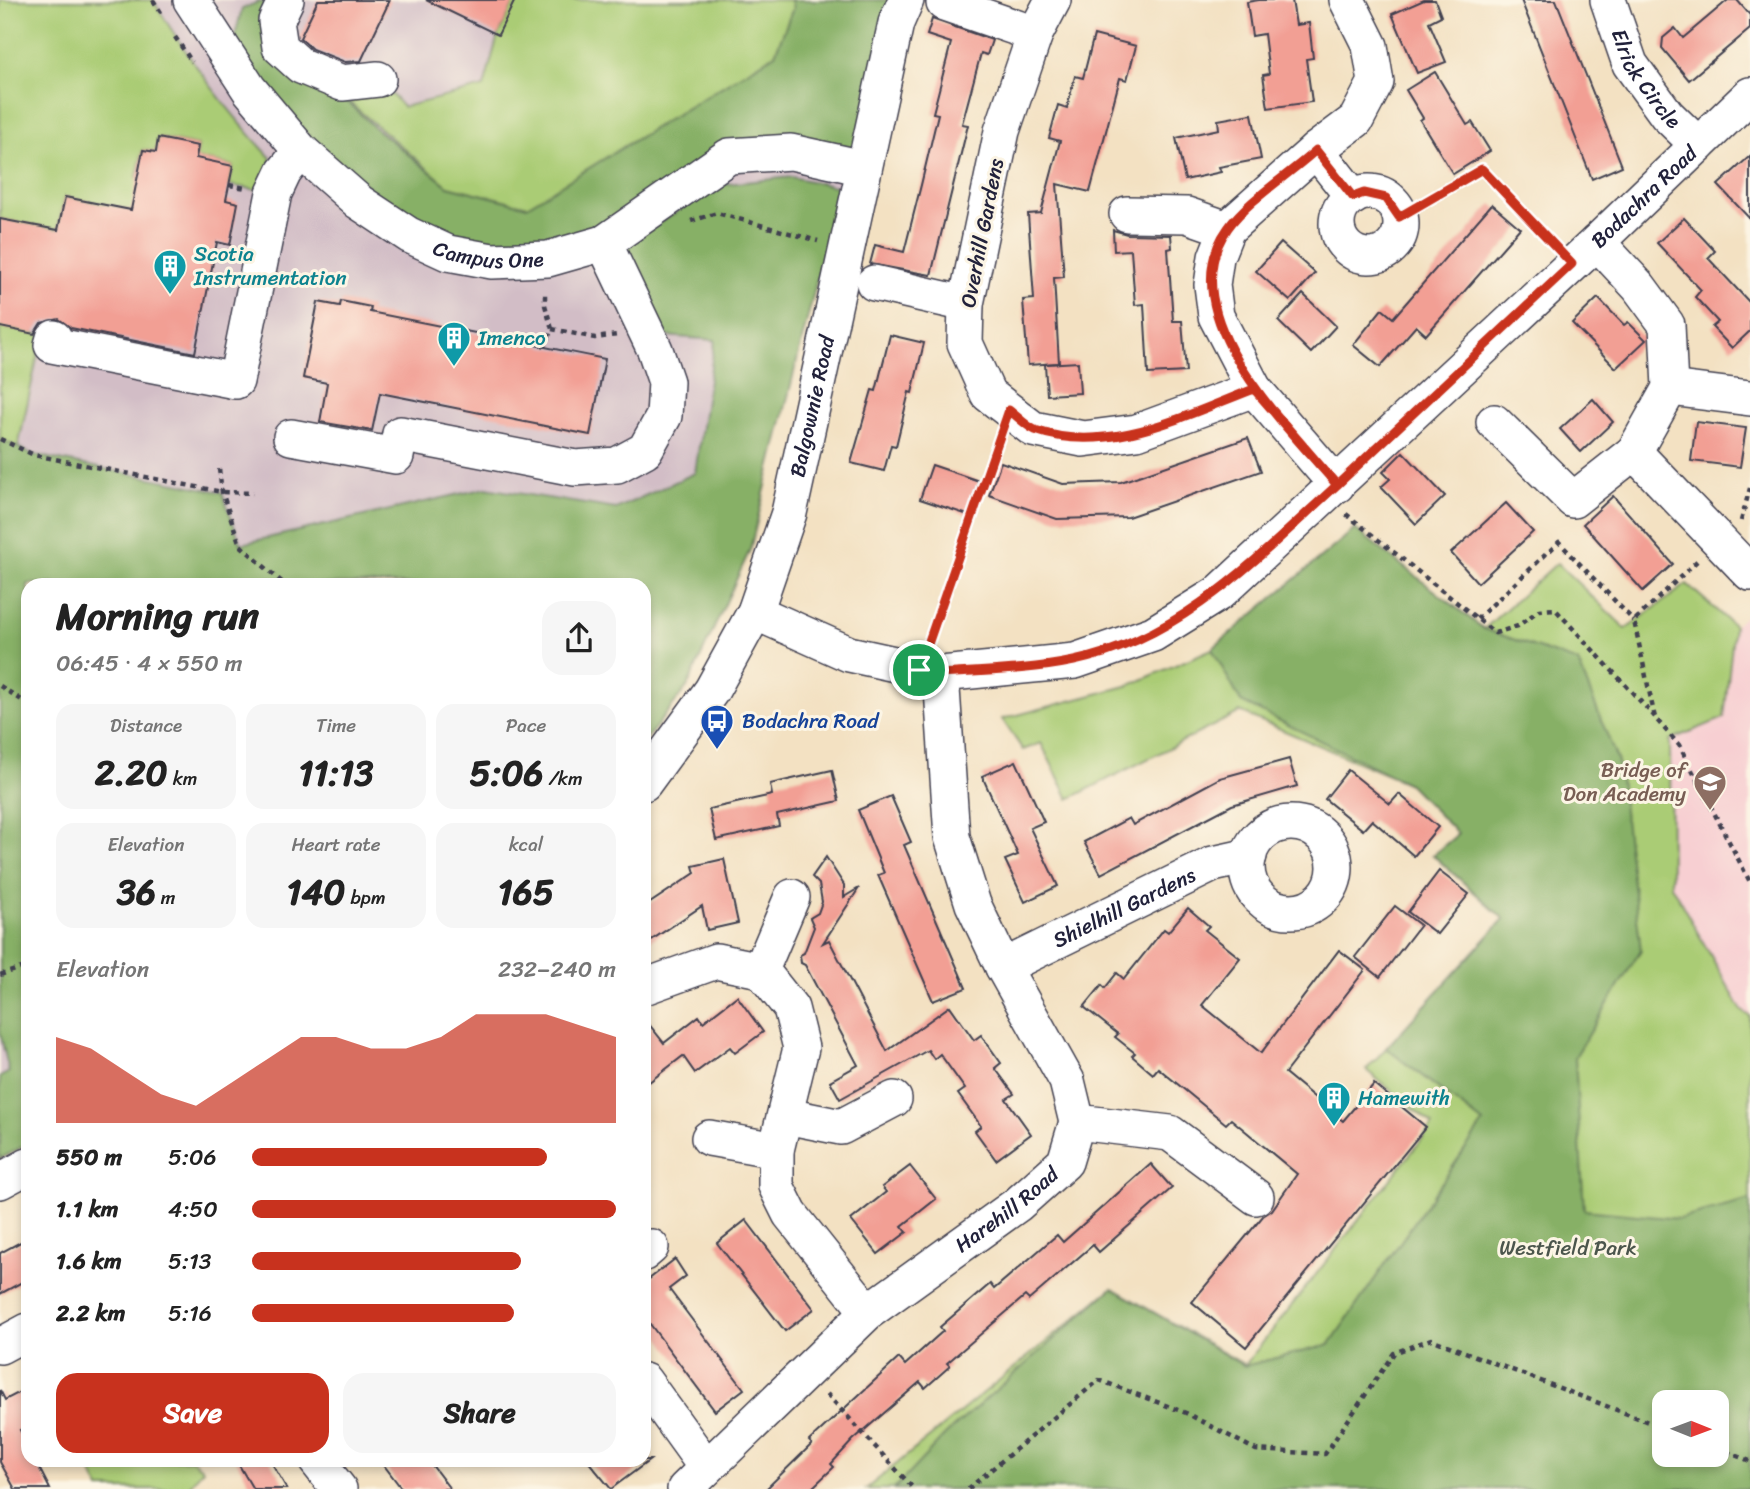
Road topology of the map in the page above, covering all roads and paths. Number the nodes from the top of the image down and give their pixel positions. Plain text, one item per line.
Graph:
1 (153, 0) edge
2 (286, 0) edge
3 (906, 0) edge
4 (1053, 0) edge
5 (1347, 0) edge
6 (1608, 0) edge
7 (944, 3) dead end
8 (178, 10) edge
9 (171, 30) dead end
10 (1035, 34) junction
11 (197, 69) dead end
12 (378, 79) dead end
13 (1750, 95) edge
14 (1698, 145) junction
15 (1316, 150) junction
16 (301, 151) junction
17 (864, 168) junction
18 (1353, 197) junction
19 (1127, 214) dead end
20 (1399, 217) junction
21 (679, 225) dead end
22 (1227, 229) junction
23 (604, 243) junction
24 (846, 249) junction
25 (1585, 253) junction
26 (874, 283) dead end
27 (557, 287) dead end
28 (534, 291) dead end
29 (545, 291) junction
30 (965, 304) junction
31 (643, 323) junction
32 (552, 329) junction
33 (54, 338) dead end
34 (544, 346) dead end
35 (1670, 388) junction
36 (1254, 389) junction
37 (1750, 398) edge
38 (1009, 410) junction
39 (1494, 422) dead end
40 (291, 437) dead end
41 (0, 439) edge
42 (1634, 452) junction
43 (219, 469) dead end
44 (1337, 485) junction
45 (222, 492) junction
46 (253, 493) dead end
47 (1718, 541) junction
48 (1750, 573) edge
49 (277, 578) edge
50 (755, 612) junction
51 (1477, 619) junction
52 (1634, 621) junction
53 (930, 672) junction
54 (0, 686) edge
55 (21, 700) edge
56 (1655, 718) junction
57 (651, 773) edge
58 (1248, 856) dead end
59 (1750, 882) edge
60 (792, 897) dead end
61 (1003, 967) junction
62 (21, 968) edge
63 (761, 970) junction
64 (0, 975) edge
65 (651, 985) edge
66 (894, 1099) dead end
67 (786, 1116) junction
68 (1077, 1122) junction
69 (709, 1138) dead end
70 (776, 1150) junction
71 (21, 1170) edge
72 (0, 1181) edge
73 (1255, 1197) dead end
74 (868, 1312) junction
75 (21, 1335) edge
76 (0, 1346) edge
77 (807, 1371) junction
78 (651, 1394) edge
79 (1652, 1423) edge
80 (1729, 1453) edge
81 (1750, 1461) edge
82 (695, 1478) edge
83 (914, 1489) edge
84 (968, 1489) edge

1 - 8 path
2 - 12 street
3 - 17 street, Balgownie Road
4 - 10 street, Overhill Gardens
5 - 15 street
6 - 14 street, Elrick Circle
7 - 10 street
8 - 16 street, Campus One
9 - 11 path
10 - 30 street, Overhill Gardens
13 - 14 street, Bodachra Road
14 - 25 street, Bodachra Road
15 - 18 street
15 - 22 street
16 - 23 street, Campus One
16 - 33 street
17 - 23 street, Campus One
17 - 24 street, Balgownie Road
18 - 20 street
18 - 20 street
19 - 22 street
20 - 25 path
21 - 24 path
22 - 36 street
23 - 31 street
24 - 50 street, Balgownie Road
25 - 35 street
25 - 44 street, Bodachra Road
26 - 30 street
27 - 29 path
28 - 29 path
29 - 32 path
30 - 38 street, Overhill Gardens
31 - 32 path
31 - 40 street
32 - 34 path
35 - 37 street
35 - 42 street
36 - 38 street, Overhill Gardens
36 - 44 street
38 - 53 path
39 - 42 street
41 - 45 path
42 - 47 street
43 - 45 path
44 - 51 path
44 - 53 street, Bodachra Road
45 - 46 path
45 - 49 path
47 - 48 street
47 - 52 path
50 - 53 street, Bodachra Road
50 - 57 street, Balgownie Road
51 - 52 path
51 - 56 path
52 - 56 path
53 - 61 street
54 - 55 path
56 - 59 path
58 - 61 street, Shielhill Gardens
60 - 63 street
61 - 68 street
62 - 64 path
63 - 65 street
63 - 67 street
66 - 67 street
67 - 70 street
68 - 73 street
68 - 74 street, Harehill Road
69 - 70 street
70 - 74 street
71 - 72 street
74 - 77 street, Harehill Road
75 - 76 street
77 - 82 street, Harehill Road
77 - 83 path
78 - 82 street
79 - 84 path
80 - 81 path

